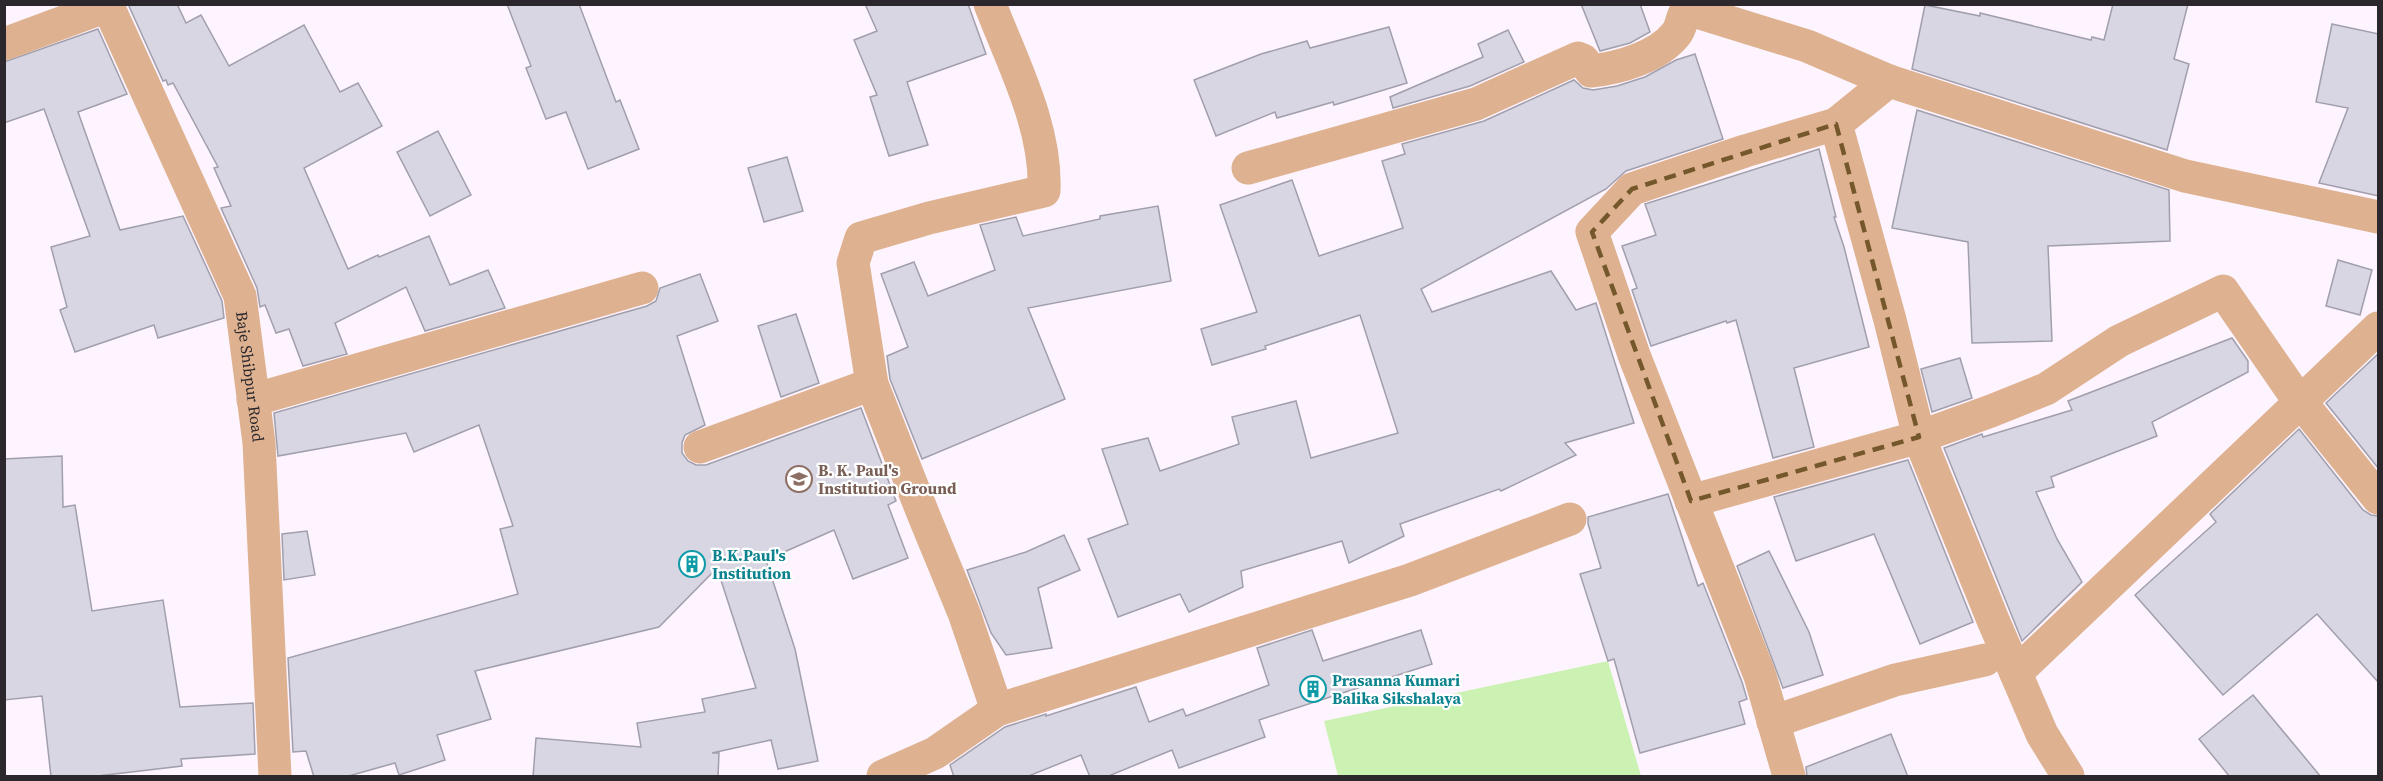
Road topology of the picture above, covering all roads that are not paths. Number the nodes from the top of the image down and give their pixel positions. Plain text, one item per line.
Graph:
1 (990, 4) edge
2 (107, 5) edge
3 (4, 44) edge
4 (1888, 81) junction
5 (1836, 124) junction
6 (1248, 168) dead end
7 (2379, 217) edge
8 (642, 288) dead end
9 (2379, 328) edge
10 (872, 384) junction
11 (253, 400) junction
12 (2301, 402) junction
13 (1919, 437) junction
14 (700, 447) dead end
15 (2379, 498) edge
16 (1690, 501) junction
17 (1570, 519) dead end
18 (1985, 660) dead end
19 (2016, 673) junction
20 (997, 710) junction
21 (1773, 722) junction
22 (940, 765) edge
23 (275, 777) edge
24 (883, 777) edge
25 (1789, 777) edge
26 (2068, 777) edge

1 - 10 street
2 - 3 street
2 - 11 street, Baje Shibpur Road
4 - 5 street
4 - 6 street
4 - 7 street
5 - 13 street
5 - 16 street
8 - 11 street
9 - 12 street
10 - 14 street
10 - 20 street
11 - 23 street, Baje Shibpur Road
12 - 13 street
12 - 15 street
12 - 19 street
13 - 16 street
13 - 19 street
16 - 21 street
17 - 20 street
18 - 21 street
19 - 26 street
20 - 22 street
21 - 25 street
22 - 24 street

